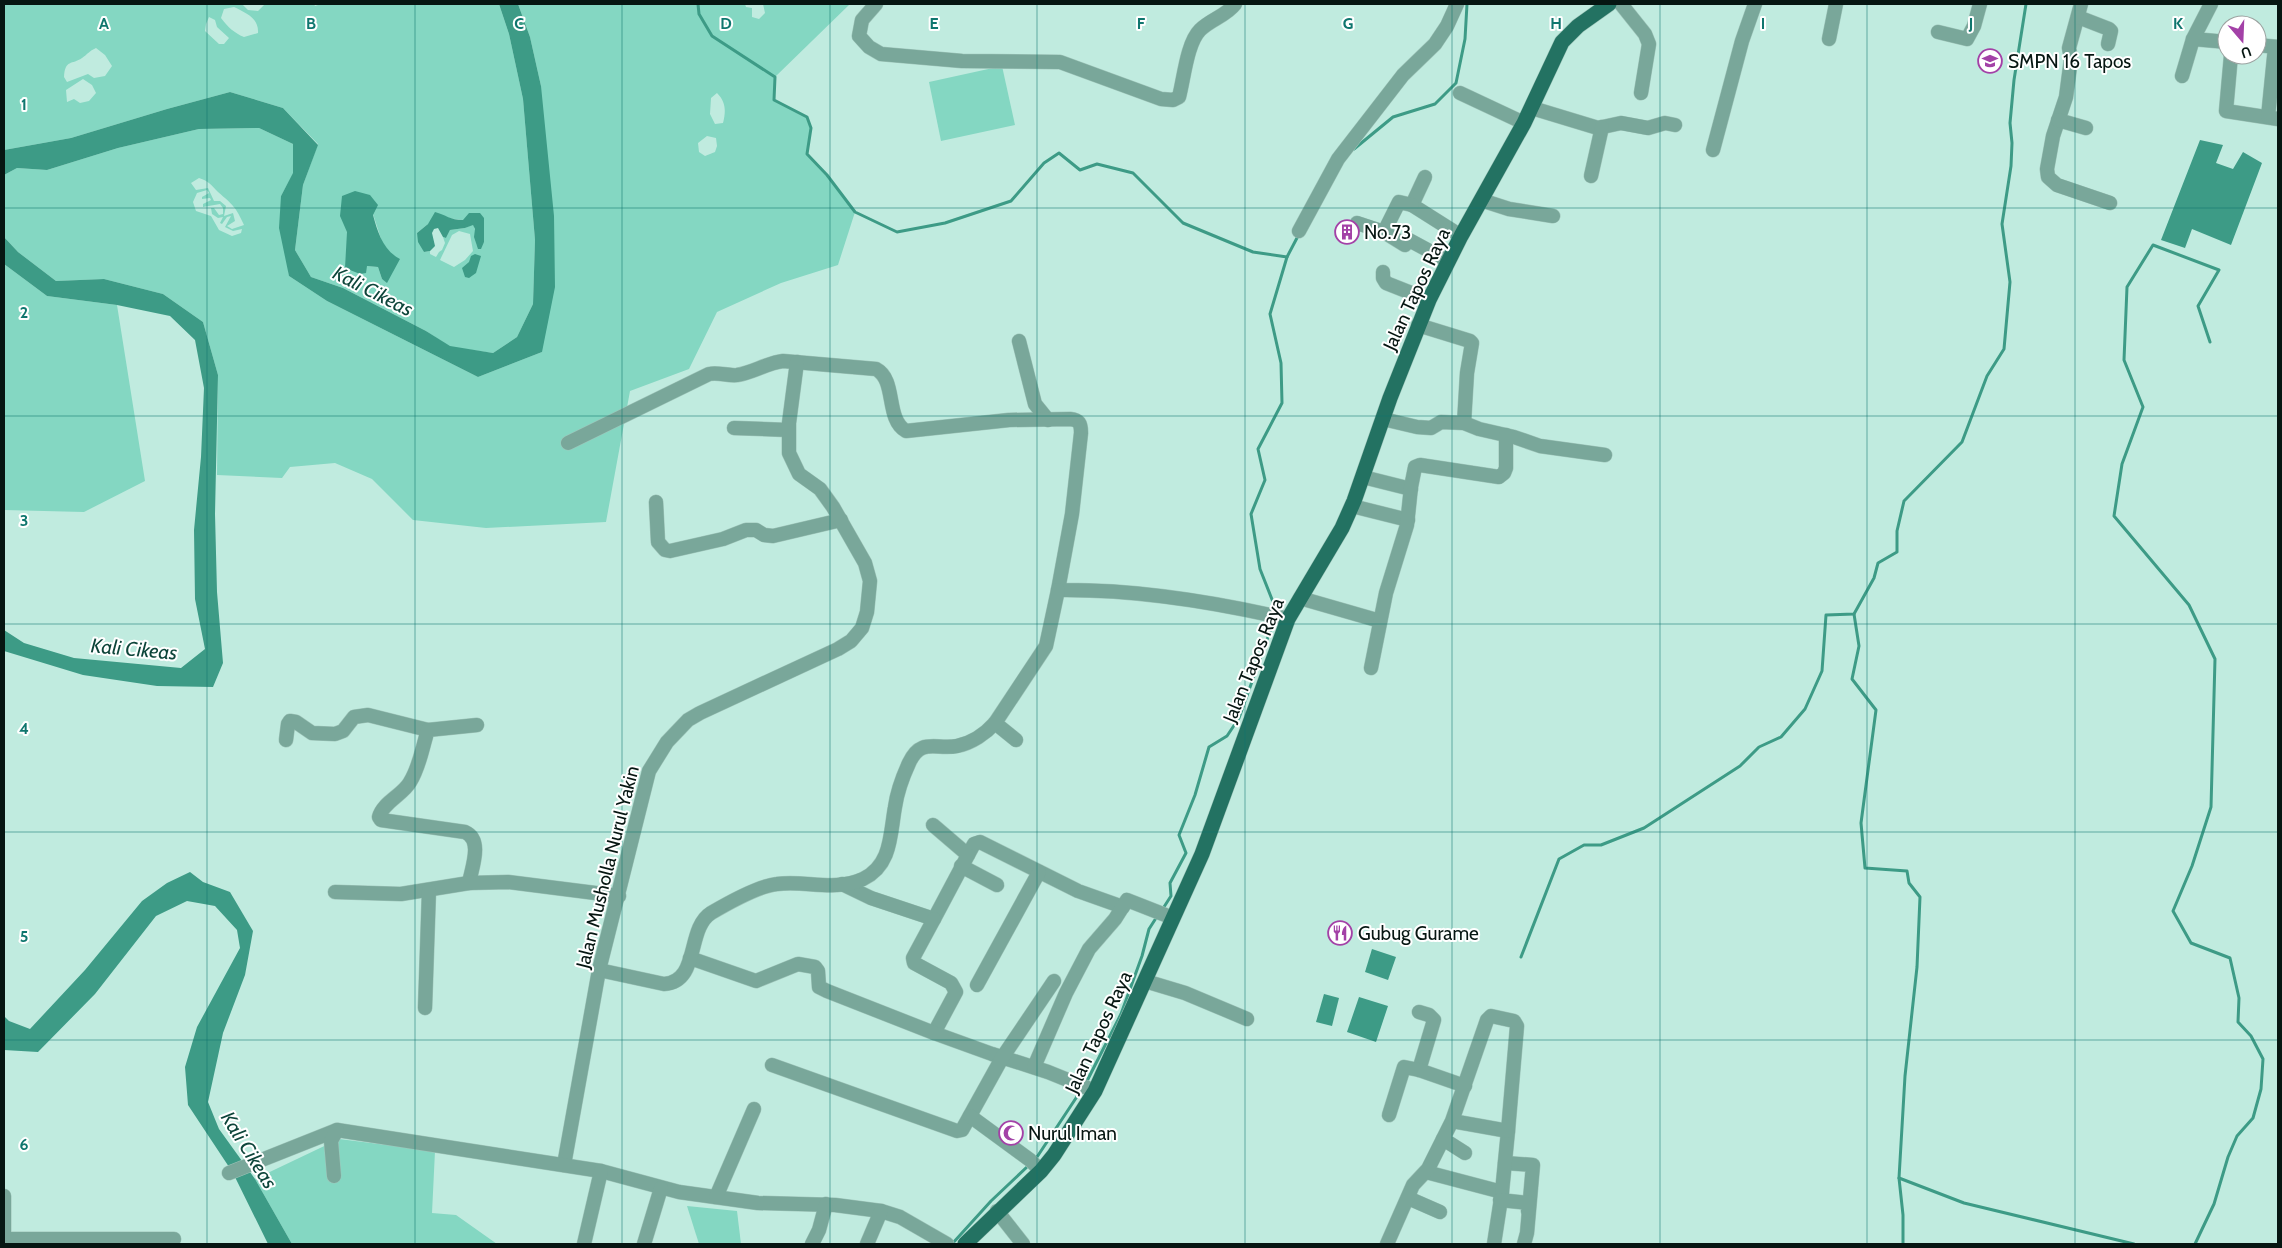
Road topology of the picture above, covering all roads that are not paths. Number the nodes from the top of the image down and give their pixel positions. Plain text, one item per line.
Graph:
1 (876, 4) edge
2 (1235, 4) edge
3 (1457, 4) edge
4 (1609, 4) edge
5 (1621, 4) edge
6 (1755, 4) edge
7 (1836, 4) edge
8 (1980, 4) edge
9 (2211, 4) edge
10 (2079, 10) edge
11 (1938, 32) dead end
12 (2192, 39) junction
13 (1829, 40) dead end
14 (2217, 41) edge
15 (2108, 44) dead end
16 (2277, 47) edge
17 (2230, 65) edge
18 (2182, 76) dead end
19 (1460, 93) dead end
20 (1641, 94) dead end
21 (1532, 108) junction
22 (2273, 118) edge
23 (2058, 120) junction
24 (1524, 123) junction
25 (1675, 125) dead end
26 (1602, 127) junction
27 (2086, 128) dead end
28 (1713, 150) dead end
29 (1591, 176) dead end
30 (1425, 177) dead end
31 (1481, 200) junction
32 (2110, 203) dead end
33 (1412, 205) junction
34 (1553, 216) dead end
35 (1357, 223) dead end
36 (1299, 231) dead end
37 (1384, 232) junction
38 (1461, 236) junction
39 (1448, 261) junction
40 (1383, 272) dead end
41 (1429, 300) junction
42 (1418, 325) junction
43 (1018, 341) dead end
44 (797, 362) junction
45 (1383, 419) junction
46 (1048, 420) junction
47 (1464, 423) junction
48 (734, 428) dead end
49 (788, 430) junction
50 (1506, 435) junction
51 (568, 443) dead end
52 (1605, 455) dead end
53 (1362, 478) junction
54 (1410, 489) junction
55 (656, 502) dead end
56 (1352, 506) junction
57 (841, 520) junction
58 (1408, 520) junction
59 (1058, 590) junction
60 (1300, 598) junction
61 (1277, 616) junction
62 (1380, 621) junction
63 (1371, 668) dead end
64 (995, 723) junction
65 (477, 725) dead end
66 (428, 730) junction
67 (286, 740) dead end
68 (1016, 740) dead end
69 (933, 825) dead end
70 (965, 860) junction
71 (1039, 872) junction
72 (469, 883) junction
73 (842, 884) junction
74 (997, 885) dead end
75 (428, 890) junction
76 (335, 892) dead end
77 (619, 896) junction
78 (1123, 907) junction
79 (1164, 914) junction
80 (934, 919) junction
81 (690, 958) junction
82 (599, 970) junction
83 (1145, 980) junction
84 (1054, 981) dead end
85 (977, 985) dead end
86 (426, 1008) dead end
87 (1419, 1012) dead end
88 (1247, 1019) dead end
89 (934, 1033) junction
90 (1002, 1058) junction
91 (772, 1065) dead end
92 (1034, 1067) junction
93 (1420, 1070) junction
94 (1465, 1086) junction
95 (1095, 1091) junction
96 (754, 1109) dead end
97 (1389, 1115) dead end
98 (970, 1116) junction
99 (1452, 1121) junction
100 (337, 1130) junction
101 (1508, 1131) junction
102 (1443, 1139) junction
103 (1465, 1153) dead end
104 (1504, 1163) junction
105 (564, 1165) junction
106 (601, 1171) junction
107 (1041, 1171) junction
108 (1426, 1172) junction
109 (229, 1173) dead end
110 (334, 1176) dead end
111 (661, 1188) junction
112 (4, 1196) edge
113 (1501, 1196) junction
114 (716, 1197) junction
115 (1408, 1198) junction
116 (826, 1204) junction
117 (881, 1211) junction
118 (997, 1212) junction
119 (1440, 1212) dead end
120 (4, 1239) edge
121 (174, 1239) dead end
122 (30, 1242) edge
123 (584, 1244) edge
124 (644, 1244) edge
125 (812, 1244) edge
126 (867, 1244) edge
127 (947, 1244) edge
128 (965, 1244) edge
129 (1023, 1244) edge
130 (1387, 1244) edge
131 (1494, 1244) edge

1 - 2 street
3 - 36 street
4 - 21 main road, Jalan Tapos Raya
5 - 20 street
6 - 28 street
7 - 13 street
8 - 11 street
9 - 12 street
10 - 15 street
10 - 23 street
12 - 14 street
12 - 18 street
16 - 22 street
17 - 22 street
19 - 24 street
21 - 24 main road, Jalan Tapos Raya
21 - 26 street
23 - 27 street
23 - 32 street
24 - 31 main road, Jalan Tapos Raya
25 - 26 street
26 - 29 street
30 - 33 street
31 - 34 street
31 - 38 main road, Jalan Tapos Raya
33 - 37 street
33 - 38 street
35 - 37 street
37 - 39 street
38 - 39 main road, Jalan Tapos Raya
39 - 41 main road, Jalan Tapos Raya
40 - 41 street
41 - 42 main road, Jalan Tapos Raya
42 - 45 main road, Jalan Tapos Raya
42 - 47 street
43 - 46 street
44 - 46 street
44 - 49 street, Jalan Musholla Nurul Yakin
44 - 51 street
45 - 47 street
45 - 53 main road, Jalan Tapos Raya
46 - 59 street
47 - 50 street
48 - 49 street
49 - 57 street, Jalan Musholla Nurul Yakin
50 - 52 street
50 - 54 street
53 - 54 street
53 - 56 main road, Jalan Tapos Raya
54 - 58 street
55 - 57 street
56 - 58 street
56 - 60 main road, Jalan Tapos Raya
57 - 77 street, Jalan Musholla Nurul Yakin
58 - 62 street
59 - 61 street
59 - 64 street
60 - 61 main road, Jalan Tapos Raya
60 - 62 street
61 - 79 main road, Jalan Tapos Raya
62 - 63 street
64 - 68 street
64 - 73 street
65 - 66 street
66 - 67 street
66 - 72 street
69 - 70 street
70 - 71 street
70 - 74 street
70 - 80 street
71 - 78 street
71 - 85 street
72 - 75 street
72 - 77 street
73 - 80 street
73 - 81 street
75 - 76 street
75 - 86 street
77 - 82 street, Jalan Musholla Nurul Yakin
78 - 79 street
78 - 92 street
79 - 83 main road, Jalan Tapos Raya
80 - 89 street
81 - 82 street
81 - 89 street
82 - 105 street, Jalan Musholla Nurul Yakin
83 - 88 street
83 - 95 main road, Jalan Tapos Raya
84 - 90 street
87 - 93 street
89 - 90 street
90 - 92 street
90 - 98 street
91 - 98 street
92 - 95 street
93 - 94 street
93 - 97 street
94 - 99 street
94 - 101 street
95 - 107 main road, Jalan Tapos Raya
96 - 114 street
98 - 107 street
99 - 101 street
99 - 102 street
100 - 105 street
100 - 109 street
100 - 110 street
101 - 104 street
102 - 103 street
102 - 108 street
104 - 113 street
104 - 113 street
105 - 106 street
106 - 111 street
106 - 123 street
107 - 118 main road, Jalan Tapos Raya
108 - 113 street
108 - 115 street
111 - 114 street
111 - 124 street
112 - 120 street
113 - 131 street
114 - 116 street
115 - 119 street
115 - 130 street
116 - 117 street
116 - 125 street
117 - 126 street
117 - 127 street
118 - 128 main road, Jalan Tapos Raya
118 - 129 street
120 - 122 street
121 - 122 street

